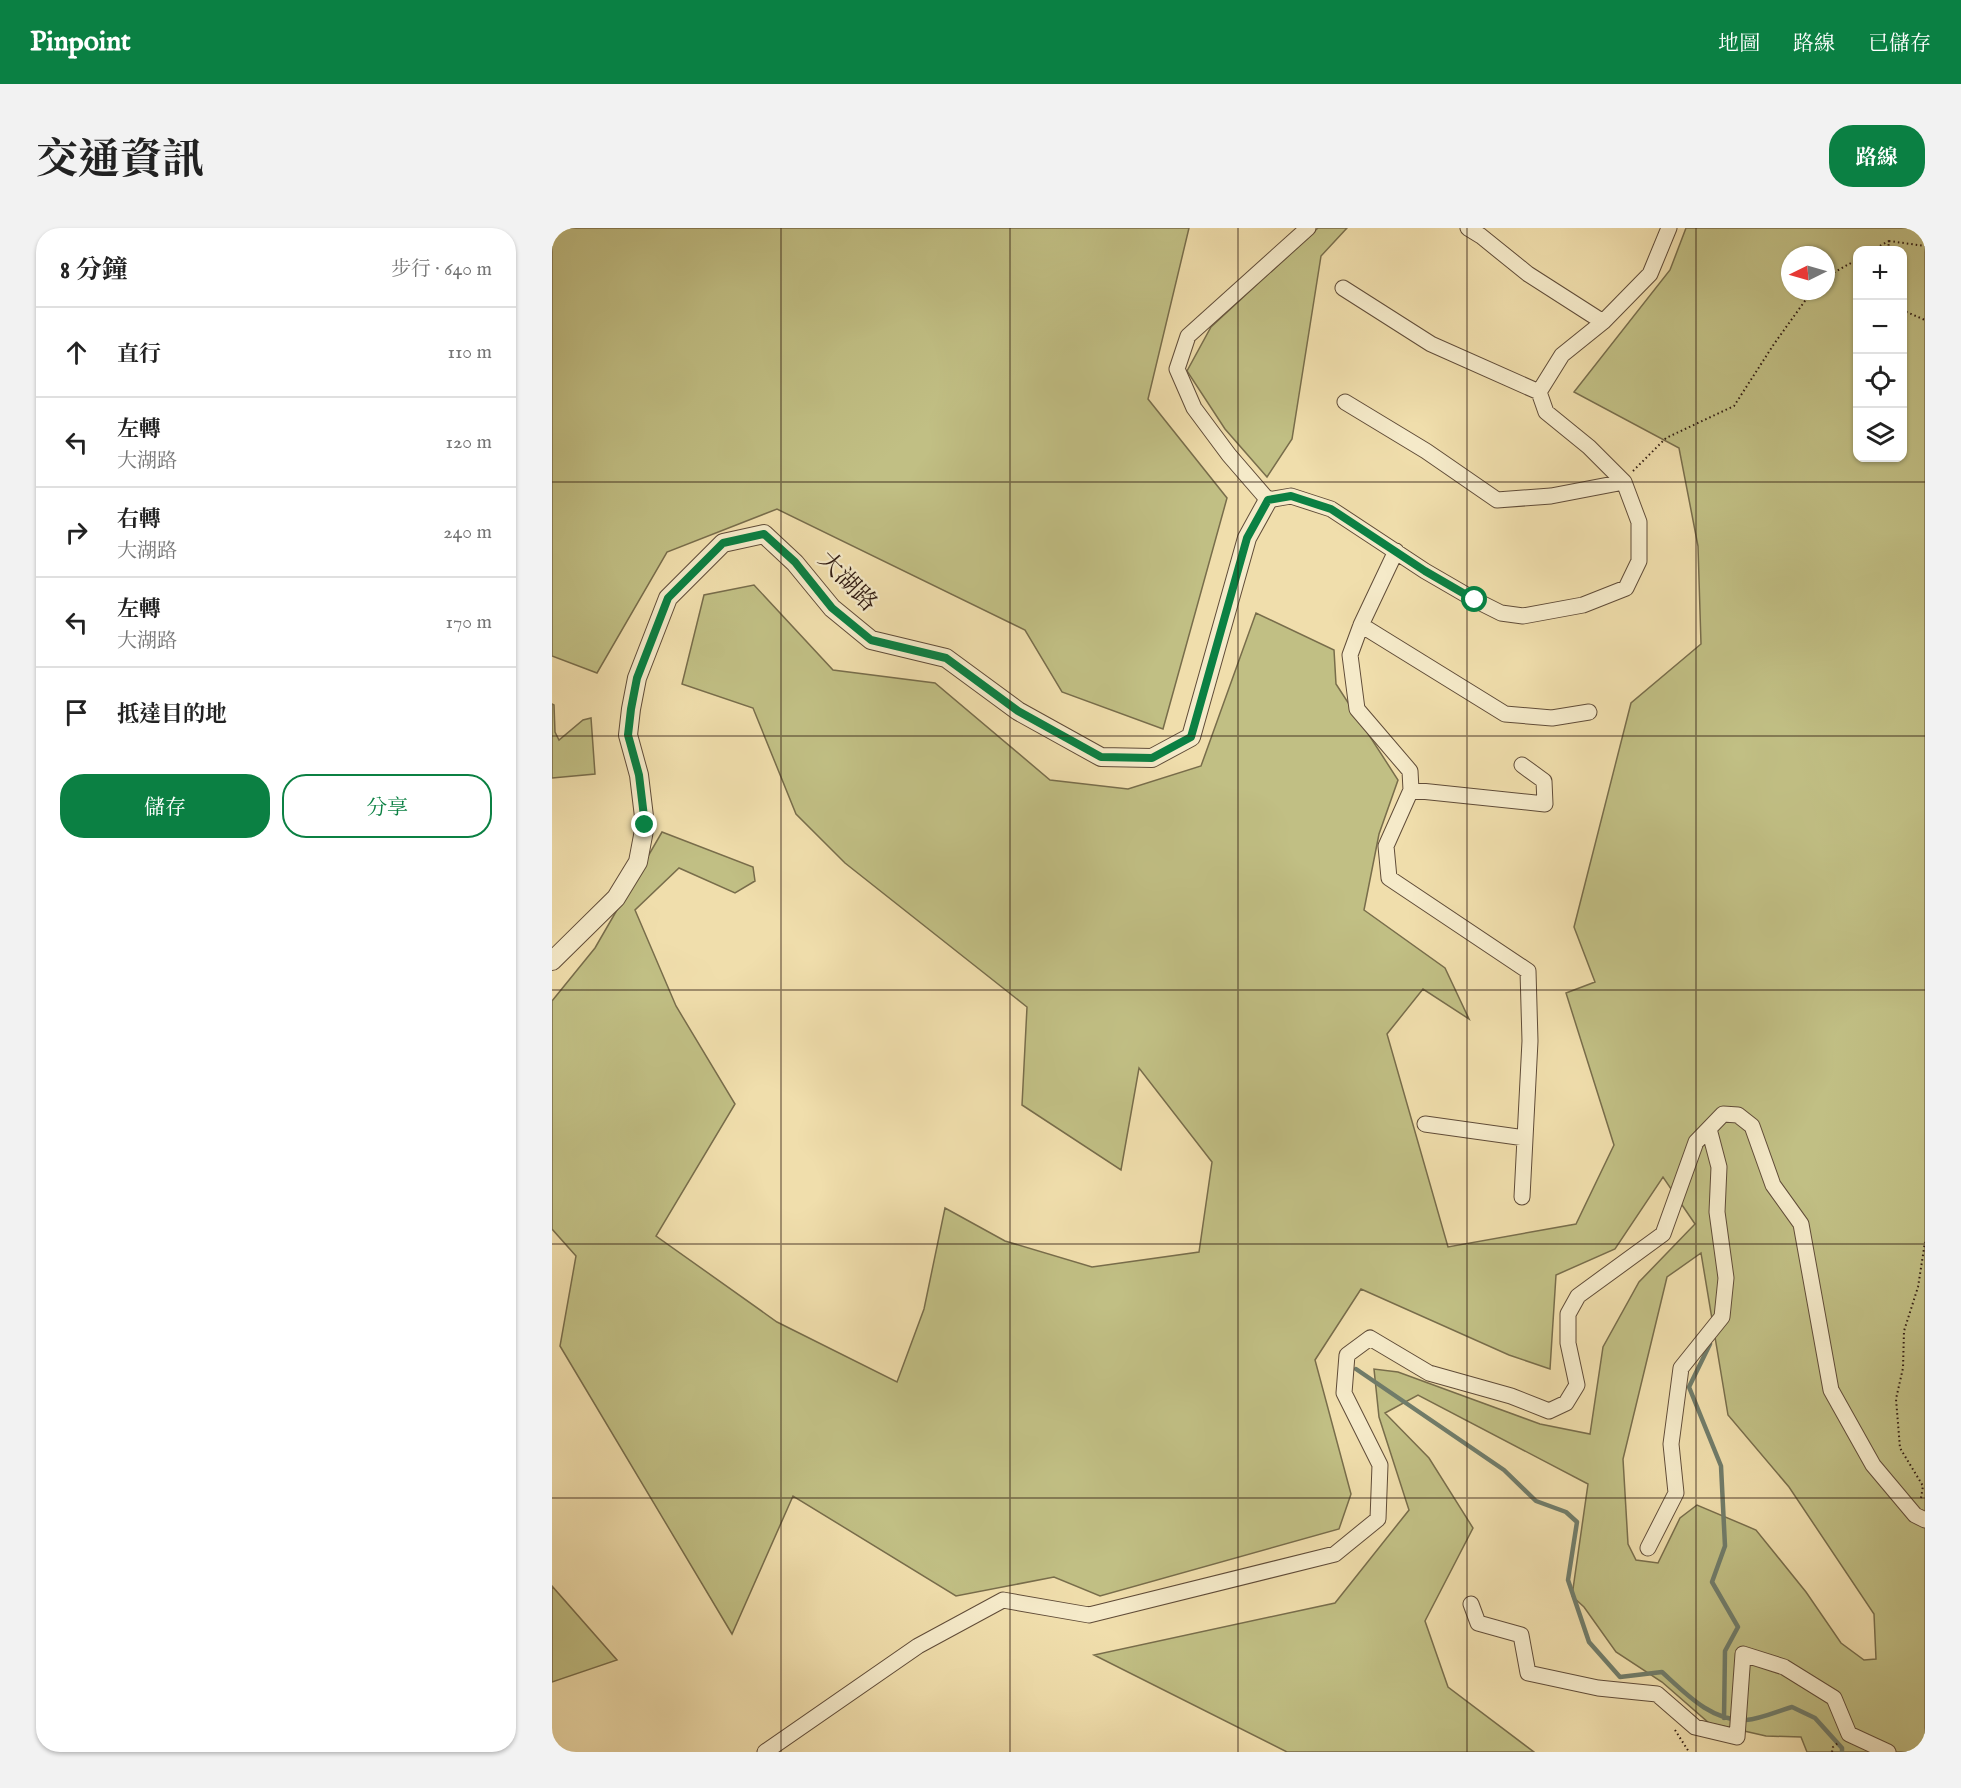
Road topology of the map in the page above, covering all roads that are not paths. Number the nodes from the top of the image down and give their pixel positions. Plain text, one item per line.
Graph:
1 (1308, 228) edge
2 (1468, 228) edge
3 (1667, 229) edge
4 (1343, 288) dead end
5 (1603, 322) junction
6 (1539, 392) junction
7 (1345, 402) dead end
8 (1626, 479) junction
9 (1268, 500) junction
10 (1396, 551) junction
11 (1361, 626) junction
12 (1589, 712) dead end
13 (1522, 765) dead end
14 (1411, 790) junction
15 (552, 961) edge
16 (1425, 1124) dead end
17 (1709, 1129) junction
18 (1525, 1138) junction
19 (1522, 1197) dead end
20 (1922, 1513) edge
21 (1648, 1548) dead end
22 (1471, 1605) dead end
23 (765, 1752) edge
24 (1888, 1752) edge

1 - 9 street
2 - 5 street
3 - 5 street
4 - 6 street
5 - 6 street
6 - 8 street
7 - 8 street
8 - 10 street
9 - 10 street
9 - 15 street, 大湖路
10 - 11 street
11 - 12 street
11 - 14 street
13 - 14 street
14 - 18 street
16 - 18 street
17 - 20 street
17 - 21 street
17 - 23 street
18 - 19 street
22 - 24 street

